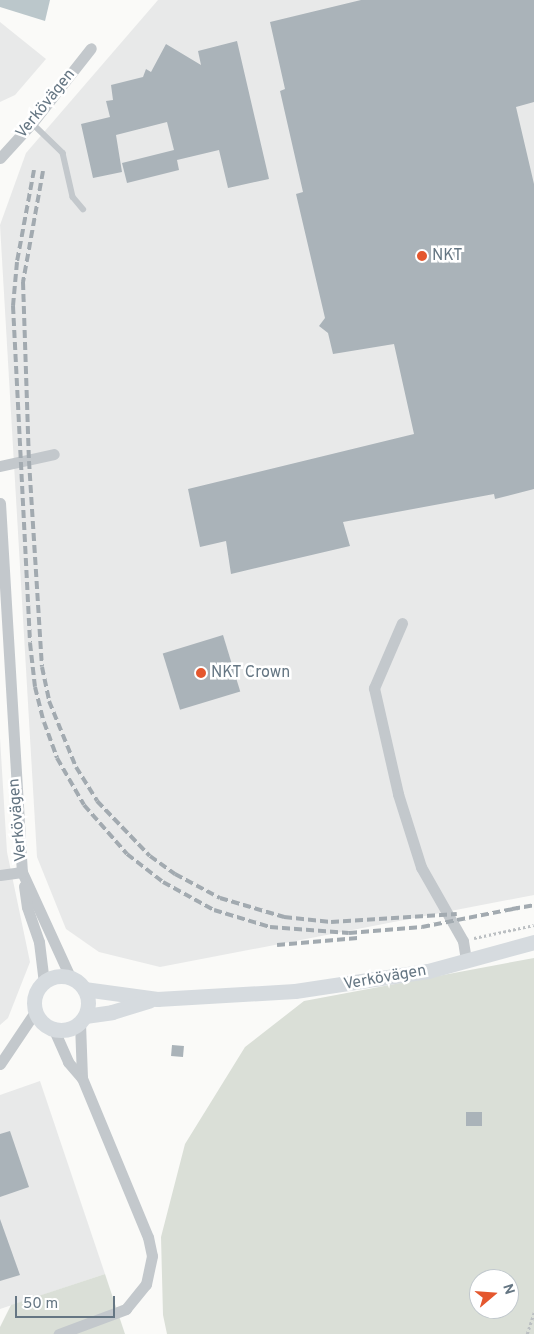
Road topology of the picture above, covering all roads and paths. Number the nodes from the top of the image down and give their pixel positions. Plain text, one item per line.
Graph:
1 (91, 48) dead end
2 (32, 123) junction
3 (0, 158) edge
4 (83, 209) dead end
5 (54, 454) dead end
6 (0, 466) edge
7 (0, 502) edge
8 (402, 623) dead end
9 (22, 872) junction
10 (0, 875) edge
11 (534, 925) edge
12 (463, 940) junction
13 (534, 942) edge
14 (466, 961) junction
15 (70, 978) junction
16 (44, 981) junction
17 (84, 989) junction
18 (156, 999) junction
19 (35, 1012) junction
20 (83, 1019) junction
21 (54, 1030) junction
22 (1, 1063) edge
23 (82, 1078) junction
24 (534, 1312) edge
25 (59, 1334) edge
26 (527, 1334) edge

1 - 2 street, Verkövägen
2 - 3 street, Verkövägen
2 - 4 lane
5 - 6 street
7 - 9 street, Verkövägen
8 - 12 street
9 - 10 street
9 - 15 street, Verkövägen
9 - 16 street
11 - 12 path
12 - 14 street
13 - 14 main road, Verkövägen
14 - 18 main road, Verkövägen
15 - 16 main road
15 - 17 main road, Verkövägen
16 - 19 main road
17 - 18 main road, Verkövägen
17 - 20 main road
18 - 20 main road
19 - 21 main road
19 - 22 street
20 - 21 main road
20 - 23 street
21 - 23 street
23 - 25 street
24 - 26 path

